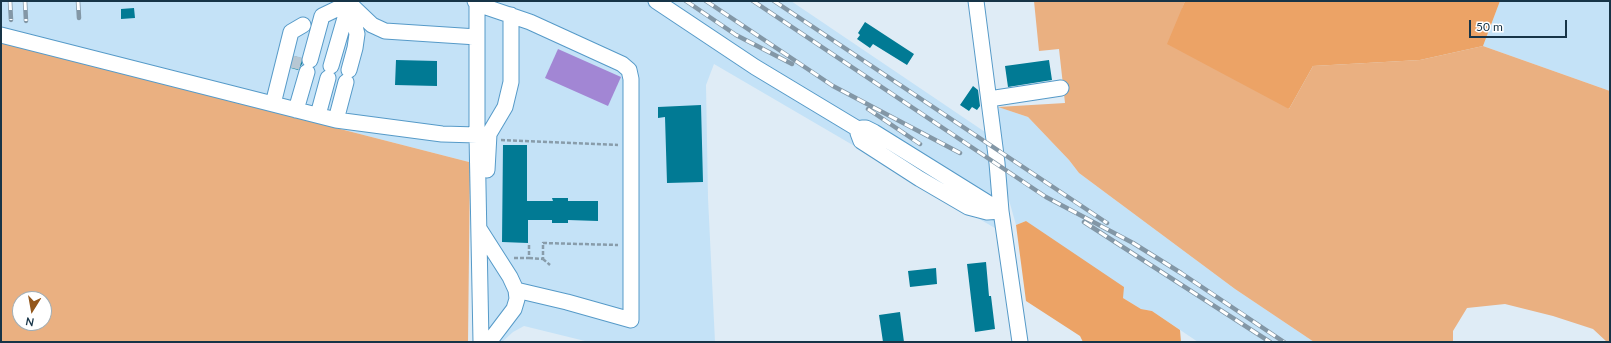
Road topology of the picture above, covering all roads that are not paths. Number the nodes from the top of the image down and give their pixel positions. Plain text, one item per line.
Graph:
1 (656, 1) edge
2 (976, 1) edge
3 (350, 2) edge
4 (476, 2) edge
5 (511, 15) junction
6 (322, 16) junction
7 (303, 25) junction
8 (1, 35) edge
9 (477, 37) junction
10 (1060, 88) dead end
11 (989, 98) junction
12 (277, 105) junction
13 (296, 110) junction
14 (318, 115) junction
15 (336, 120) junction
16 (483, 135) junction
17 (1001, 211) junction
18 (479, 229) junction
19 (502, 257) junction
20 (516, 290) junction
21 (481, 342) edge
22 (488, 342) edge
23 (1020, 342) edge

1 - 17 street
2 - 11 street
3 - 6 street
3 - 9 street
3 - 14 street
3 - 15 street
4 - 5 street
4 - 9 street
5 - 16 street
5 - 20 street
6 - 7 street
6 - 13 street
7 - 12 street
7 - 12 street
8 - 12 street
9 - 16 street
10 - 11 street
11 - 17 street
12 - 13 street
13 - 14 street
14 - 15 street
15 - 16 street
16 - 18 street
16 - 19 street
17 - 23 street
18 - 19 street
18 - 21 street
19 - 20 street
20 - 22 street

